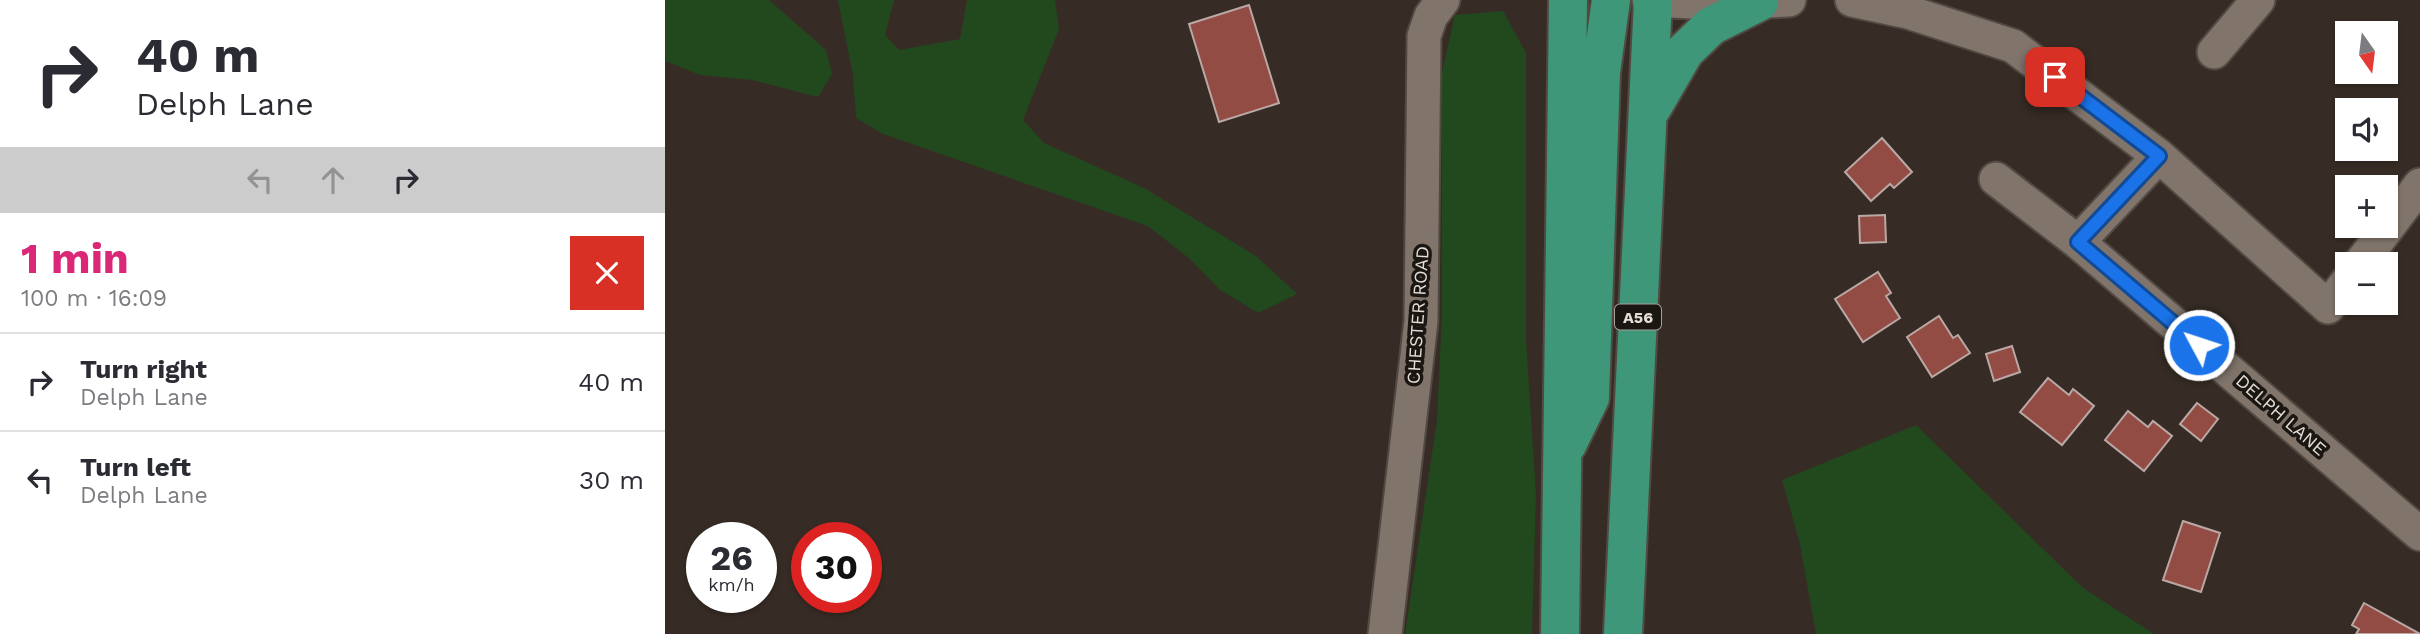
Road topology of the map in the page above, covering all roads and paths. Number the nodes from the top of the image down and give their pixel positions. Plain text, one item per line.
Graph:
1 (1443, 0) edge
2 (1568, 0) edge
3 (1611, 0) edge
4 (1652, 0) edge
5 (1852, 0) edge
6 (2257, 0) edge
7 (1774, 1) edge
8 (2214, 52) dead end
9 (1648, 114) junction
10 (2159, 156) junction
11 (1996, 179) dead end
12 (2420, 185) edge
13 (2078, 242) junction
14 (2369, 252) edge
15 (2335, 293) edge
16 (1563, 453) junction
17 (2420, 534) edge
18 (1385, 634) edge
19 (1560, 634) edge
20 (1623, 634) edge

1 - 18 street, CHESTER ROAD
2 - 16 highway
3 - 16 highway
4 - 7 street
4 - 9 highway, A56
5 - 10 street
6 - 8 street
7 - 9 highway
9 - 20 highway, A56
10 - 13 street
10 - 15 street
11 - 13 street, DELPH LANE
12 - 14 street
13 - 17 street, DELPH LANE
16 - 19 highway

